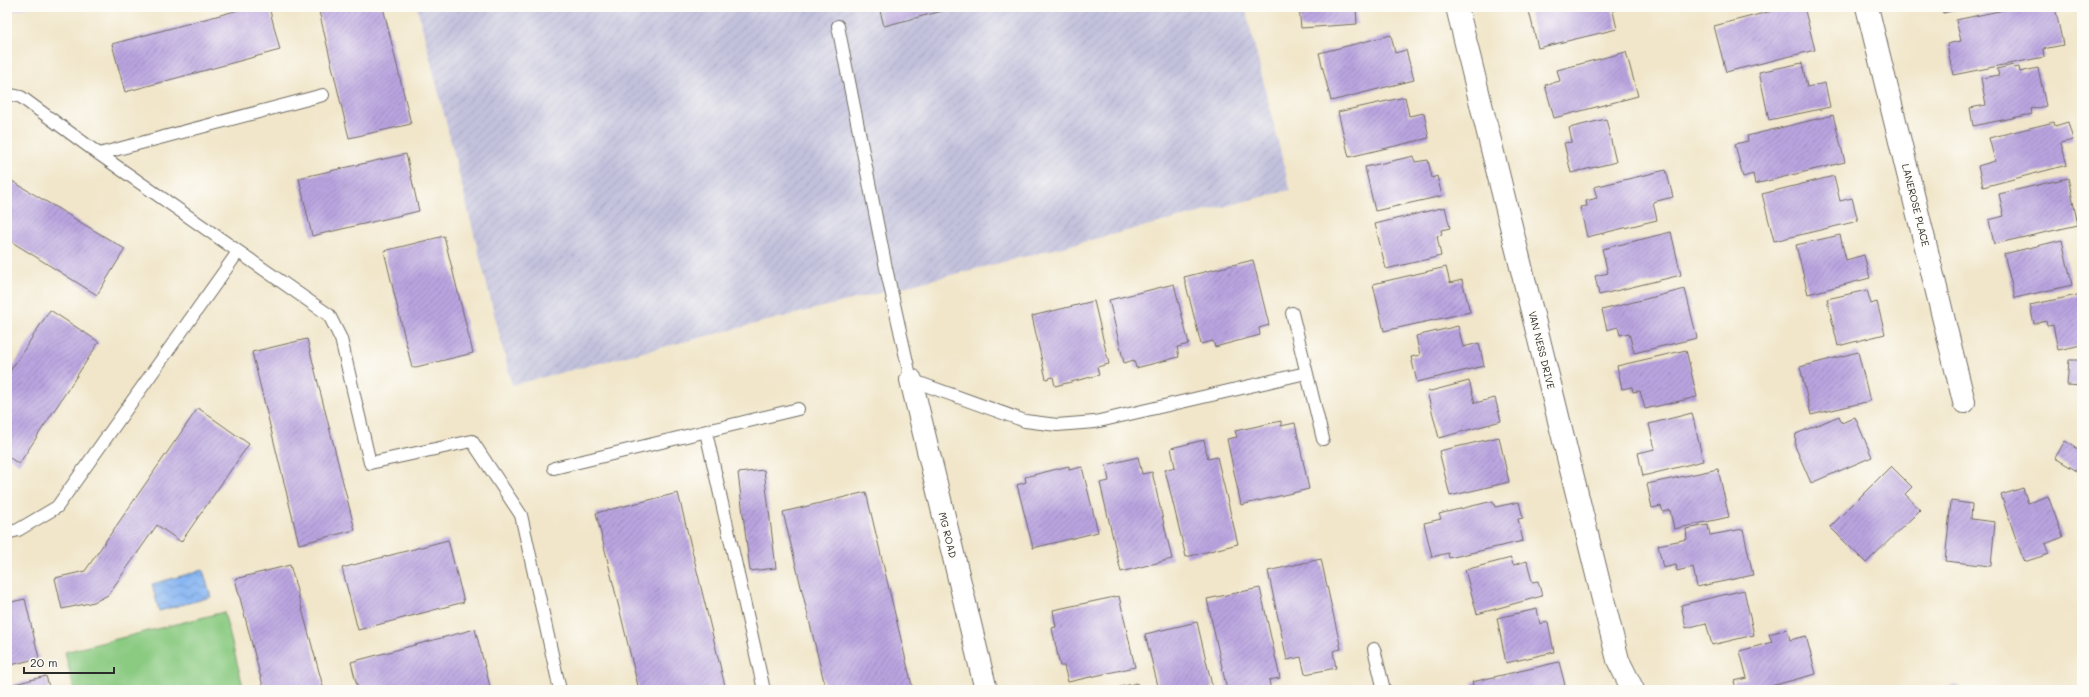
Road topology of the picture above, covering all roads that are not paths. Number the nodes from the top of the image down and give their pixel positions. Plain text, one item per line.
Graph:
1 (1457, 7) edge
2 (1868, 7) edge
3 (838, 26) dead end
4 (7, 94) edge
5 (323, 95) dead end
6 (99, 154) junction
7 (238, 252) junction
8 (1292, 313) dead end
9 (1306, 373) junction
10 (911, 380) junction
11 (1964, 402) dead end
12 (798, 409) dead end
13 (706, 432) junction
14 (1323, 438) dead end
15 (554, 468) dead end
16 (7, 533) edge
17 (1374, 648) dead end
18 (560, 690) edge
19 (764, 690) edge
20 (986, 690) edge
21 (1384, 690) edge
22 (1634, 690) edge

1 - 22 street, VAN NESS DRIVE
2 - 11 street, LANEROSE PLACE
3 - 10 lane
4 - 6 lane
5 - 6 lane
6 - 7 lane
7 - 16 lane
7 - 18 lane
8 - 9 lane
9 - 10 lane
9 - 14 lane
10 - 20 street, MG ROAD
12 - 13 lane
13 - 15 lane
13 - 19 lane
17 - 21 lane

